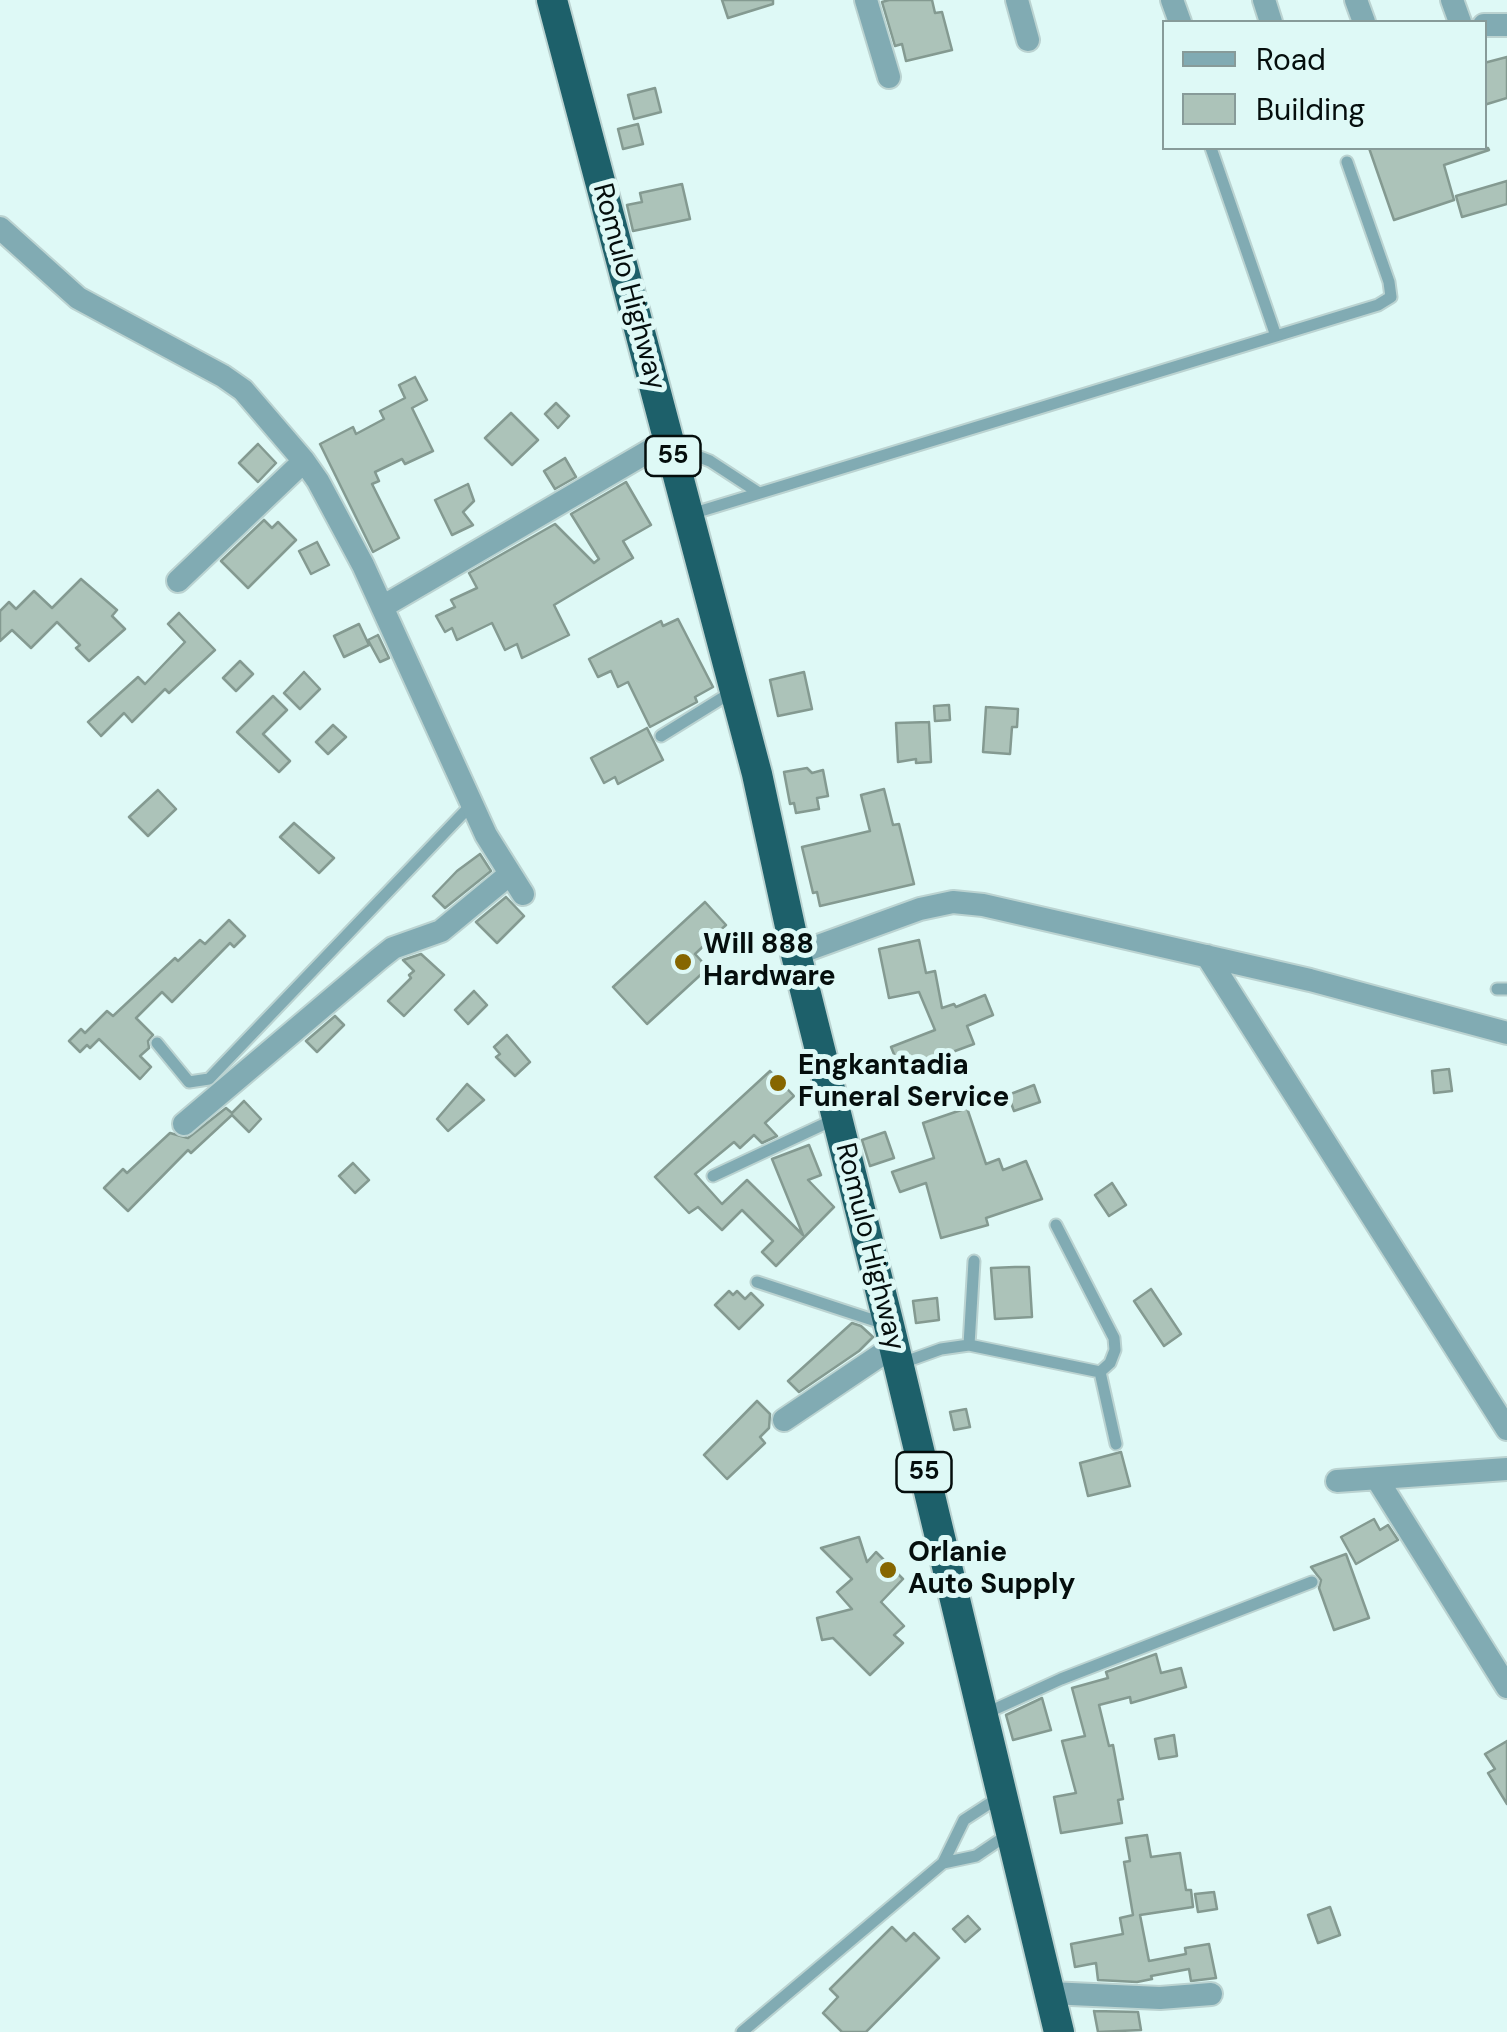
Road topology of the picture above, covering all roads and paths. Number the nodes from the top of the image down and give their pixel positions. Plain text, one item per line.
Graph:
1 (552, 0) edge
2 (866, 0) edge
3 (1017, 0) edge
4 (1028, 40) dead end
5 (889, 78) dead end
6 (1212, 150) edge
7 (1347, 162) dead end
8 (0, 228) edge
9 (1276, 336) junction
10 (671, 448) junction
11 (304, 462) junction
12 (759, 493) junction
13 (690, 514) junction
14 (178, 581) dead end
15 (382, 607) junction
16 (736, 690) junction
17 (661, 736) dead end
18 (472, 804) junction
19 (796, 954) junction
20 (1207, 956) junction
21 (1507, 1033) edge
22 (157, 1043) dead end
23 (836, 1118) junction
24 (184, 1124) dead end
25 (713, 1176) dead end
26 (1056, 1224) dead end
27 (974, 1261) dead end
28 (757, 1282) dead end
29 (894, 1345) junction
30 (970, 1345) junction
31 (1100, 1372) junction
32 (784, 1420) dead end
33 (1507, 1429) edge
34 (1116, 1444) dead end
35 (1507, 1469) edge
36 (1378, 1479) junction
37 (1337, 1482) dead end
38 (1312, 1582) dead end
39 (1507, 1687) edge
40 (982, 1715) junction
41 (1001, 1796) junction
42 (1010, 1833) junction
43 (944, 1862) junction
44 (1049, 1993) junction
45 (1211, 1994) dead end
46 (742, 2032) edge
47 (1058, 2032) edge

1 - 10 highway, Romulo Highway / 55
2 - 5 street
3 - 4 street
6 - 9 lane
7 - 9 lane
8 - 11 street
9 - 12 lane
10 - 12 lane
10 - 13 highway, Romulo Highway / 55
10 - 15 street
11 - 14 street
11 - 15 street
12 - 13 lane
13 - 16 highway, Romulo Highway / 55
15 - 18 street
16 - 17 lane
16 - 19 highway, Romulo Highway / 55
18 - 22 lane
18 - 24 street
19 - 20 street
19 - 23 highway, Romulo Highway / 55
20 - 21 street
20 - 33 street
23 - 25 lane
23 - 29 highway, Romulo Highway / 55
26 - 31 lane
27 - 30 lane
28 - 29 lane
29 - 30 lane
29 - 32 street
29 - 40 highway, Romulo Highway / 55
30 - 31 lane
31 - 34 lane
35 - 36 street
36 - 37 street
36 - 39 street
38 - 40 lane
40 - 41 highway, Romulo Highway / 55
41 - 42 highway, Romulo Highway / 55
41 - 43 lane
42 - 43 lane
42 - 44 highway, Romulo Highway / 55
43 - 46 lane
44 - 45 street
44 - 47 highway, Romulo Highway / 55

